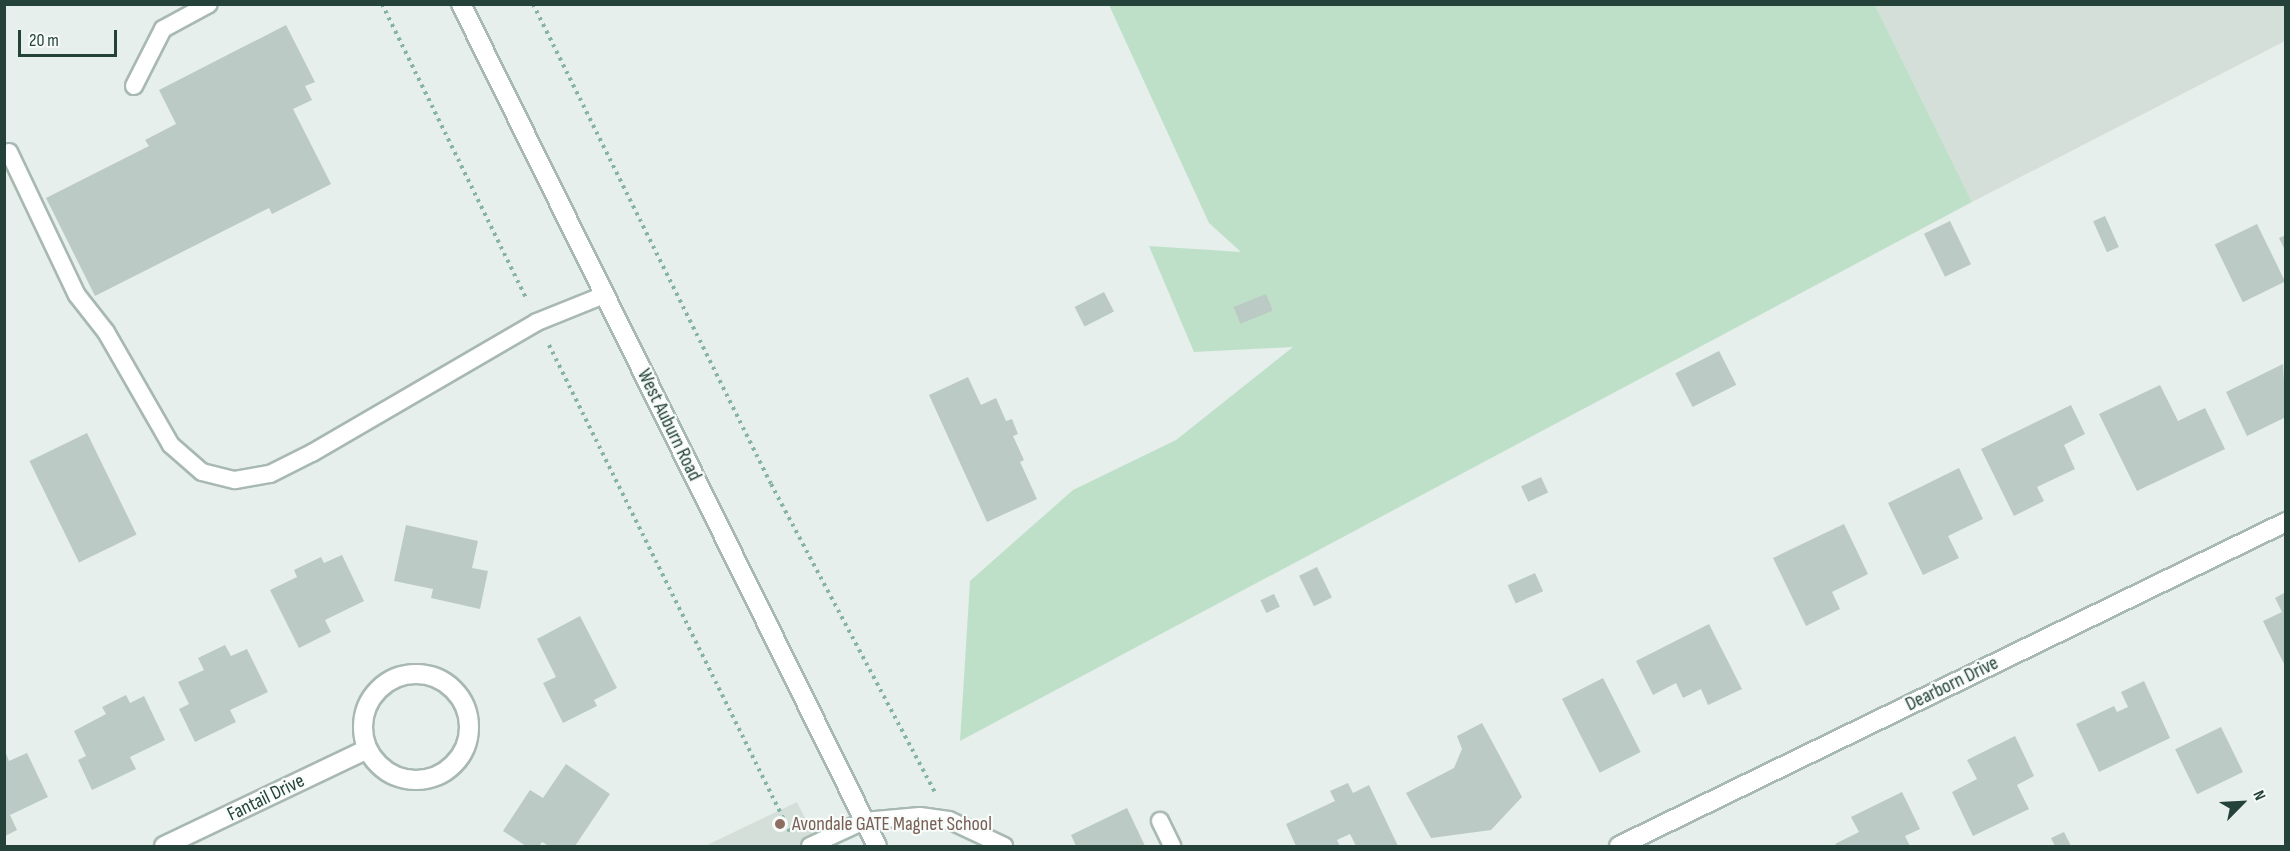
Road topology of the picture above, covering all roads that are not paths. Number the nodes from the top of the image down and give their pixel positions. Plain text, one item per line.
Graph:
1 (209, 4) edge
2 (460, 4) edge
3 (134, 86) dead end
4 (9, 152) dead end
5 (604, 295) junction
6 (2286, 522) edge
7 (367, 749) junction
8 (864, 821) junction
9 (1160, 821) dead end
10 (164, 846) edge
11 (810, 846) edge
12 (877, 846) edge
13 (1004, 846) edge
14 (1172, 846) edge
15 (1619, 846) edge

1 - 3 lane
2 - 5 street, West Auburn Road
4 - 5 lane
5 - 8 street, West Auburn Road
6 - 15 street, Dearborn Drive
7 - 7 street
7 - 10 street, Fantail Drive
8 - 11 lane
8 - 12 street, West Auburn Road
8 - 13 lane
9 - 14 lane

